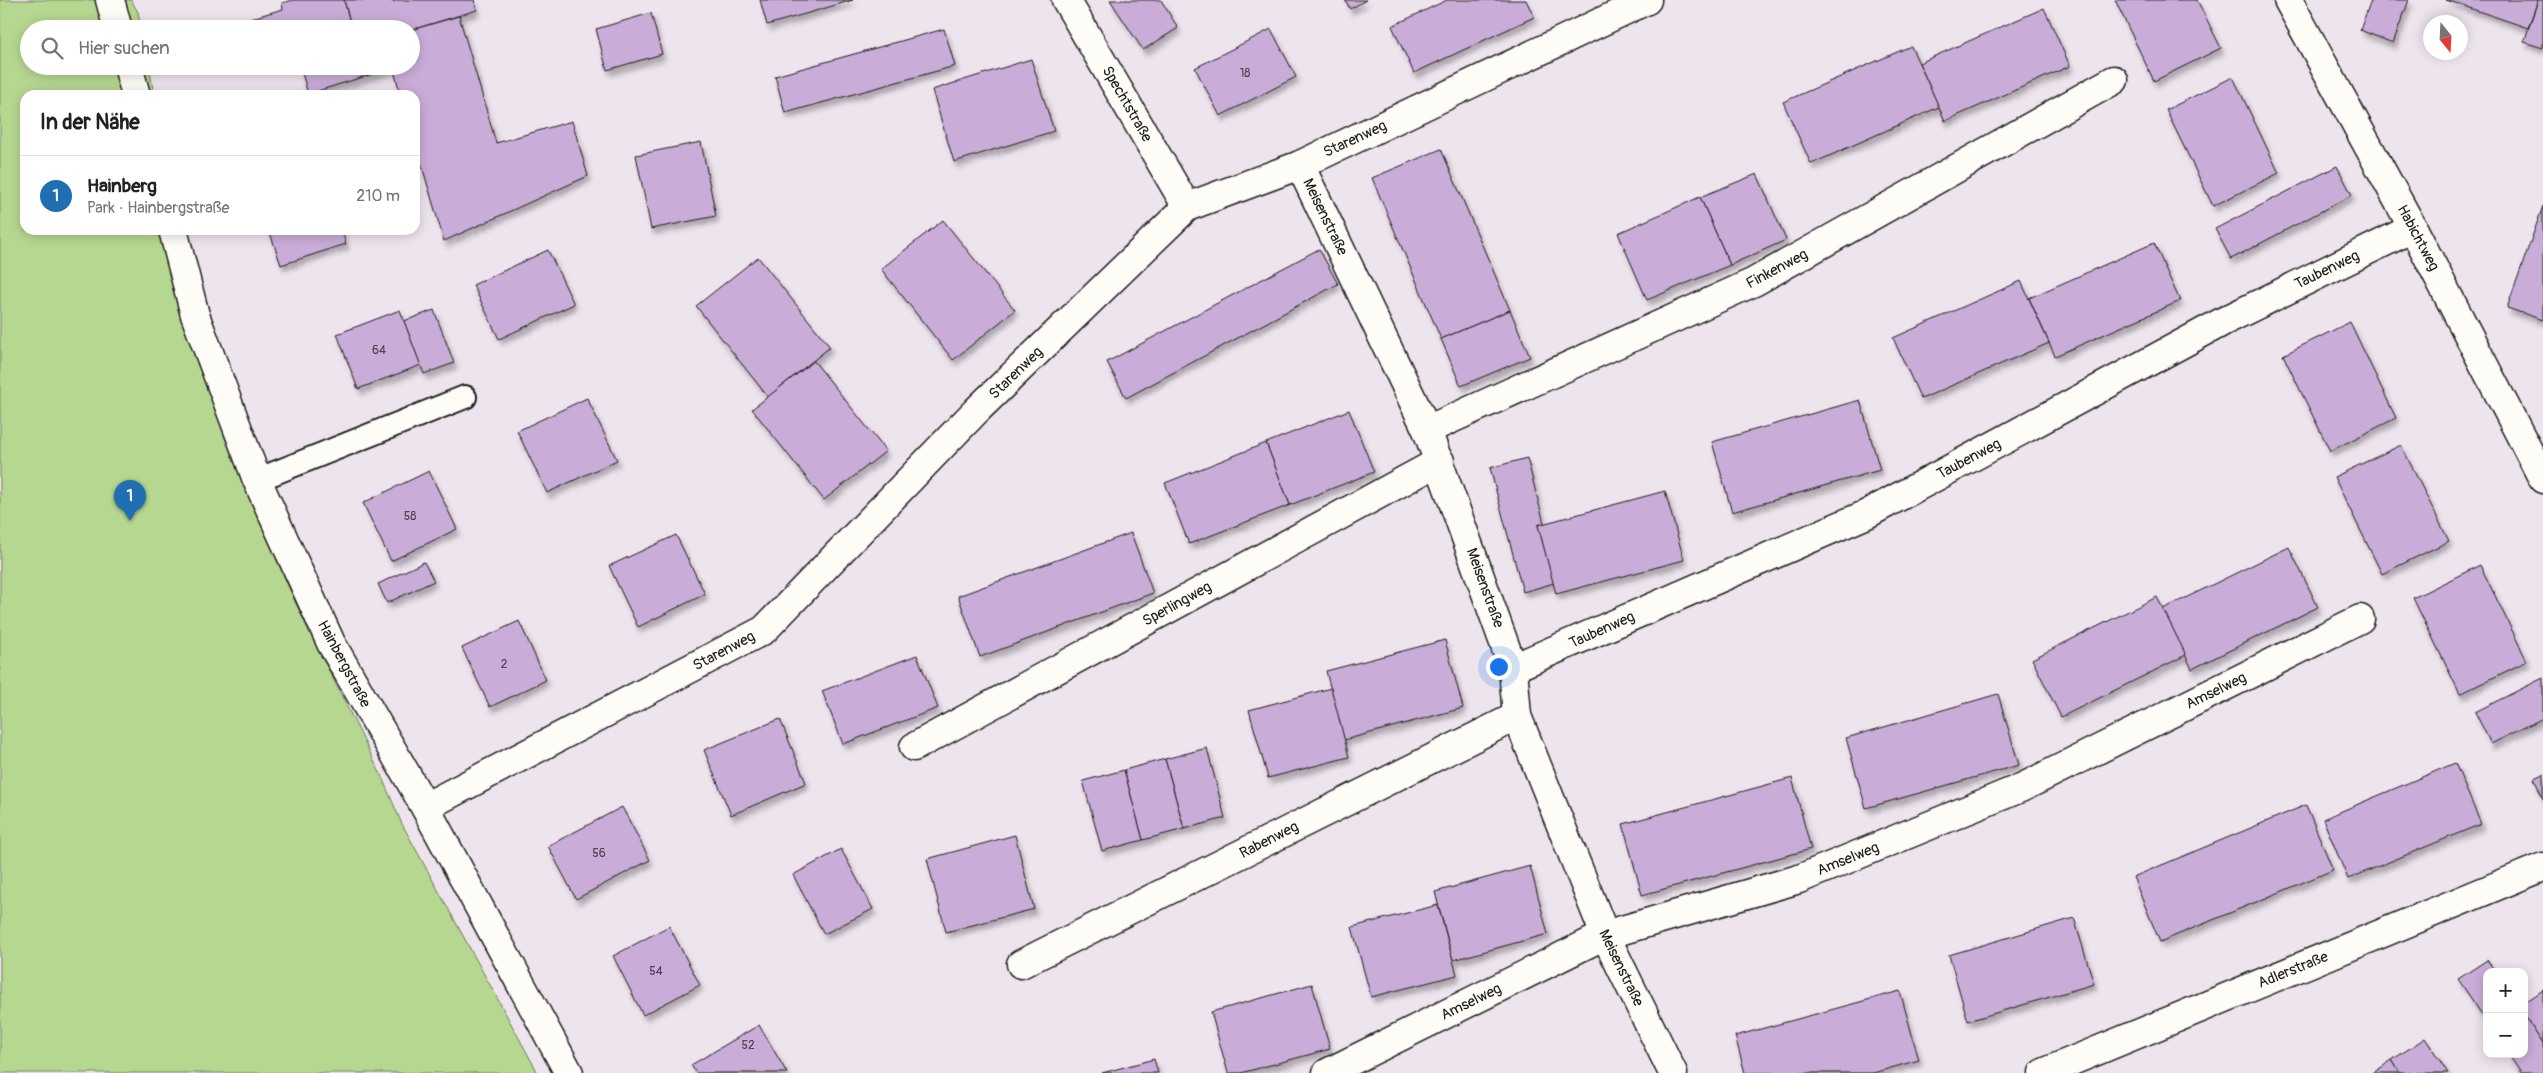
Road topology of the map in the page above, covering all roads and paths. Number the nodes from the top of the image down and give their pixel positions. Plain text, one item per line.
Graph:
1 (111, 0) edge
2 (1066, 0) edge
3 (1647, 0) edge
4 (2288, 0) edge
5 (116, 20) edge
6 (130, 75) edge
7 (2114, 80) dead end
8 (135, 90) edge
9 (1300, 165) junction
10 (1187, 207) junction
11 (2413, 228) junction
12 (174, 235) edge
13 (465, 398) dead end
14 (1427, 430) junction
15 (1440, 461) junction
16 (257, 480) junction
17 (2543, 480) edge
18 (2360, 619) dead end
19 (1513, 668) junction
20 (1518, 716) junction
21 (914, 748) dead end
22 (425, 807) junction
23 (2543, 867) edge
24 (1604, 936) junction
25 (1022, 964) dead end
26 (569, 1073) edge
27 (1327, 1073) edge
28 (1673, 1073) edge
29 (2043, 1073) edge

1 - 5 street
2 - 10 street, Spechtstraße
3 - 9 street, Starenweg
4 - 11 street, Habichtweg
6 - 8 street
7 - 14 street, Finkenweg
9 - 10 street, Starenweg
9 - 14 street, Meisenstraße
10 - 22 street, Starenweg
11 - 17 street, Habichtweg
11 - 19 street, Taubenweg
12 - 16 street, Hainbergstraße
13 - 16 lane
14 - 15 street, Meisenstraße
15 - 19 street, Meisenstraße
15 - 21 street, Sperlingweg
16 - 22 street, Hainbergstraße
18 - 24 street, Amselweg
19 - 20 street, Meisenstraße
20 - 24 street, Meisenstraße
20 - 25 street, Rabenweg
22 - 26 street, Hainbergstraße
23 - 29 street, Adlerstraße
24 - 27 street, Amselweg
24 - 28 street, Meisenstraße

